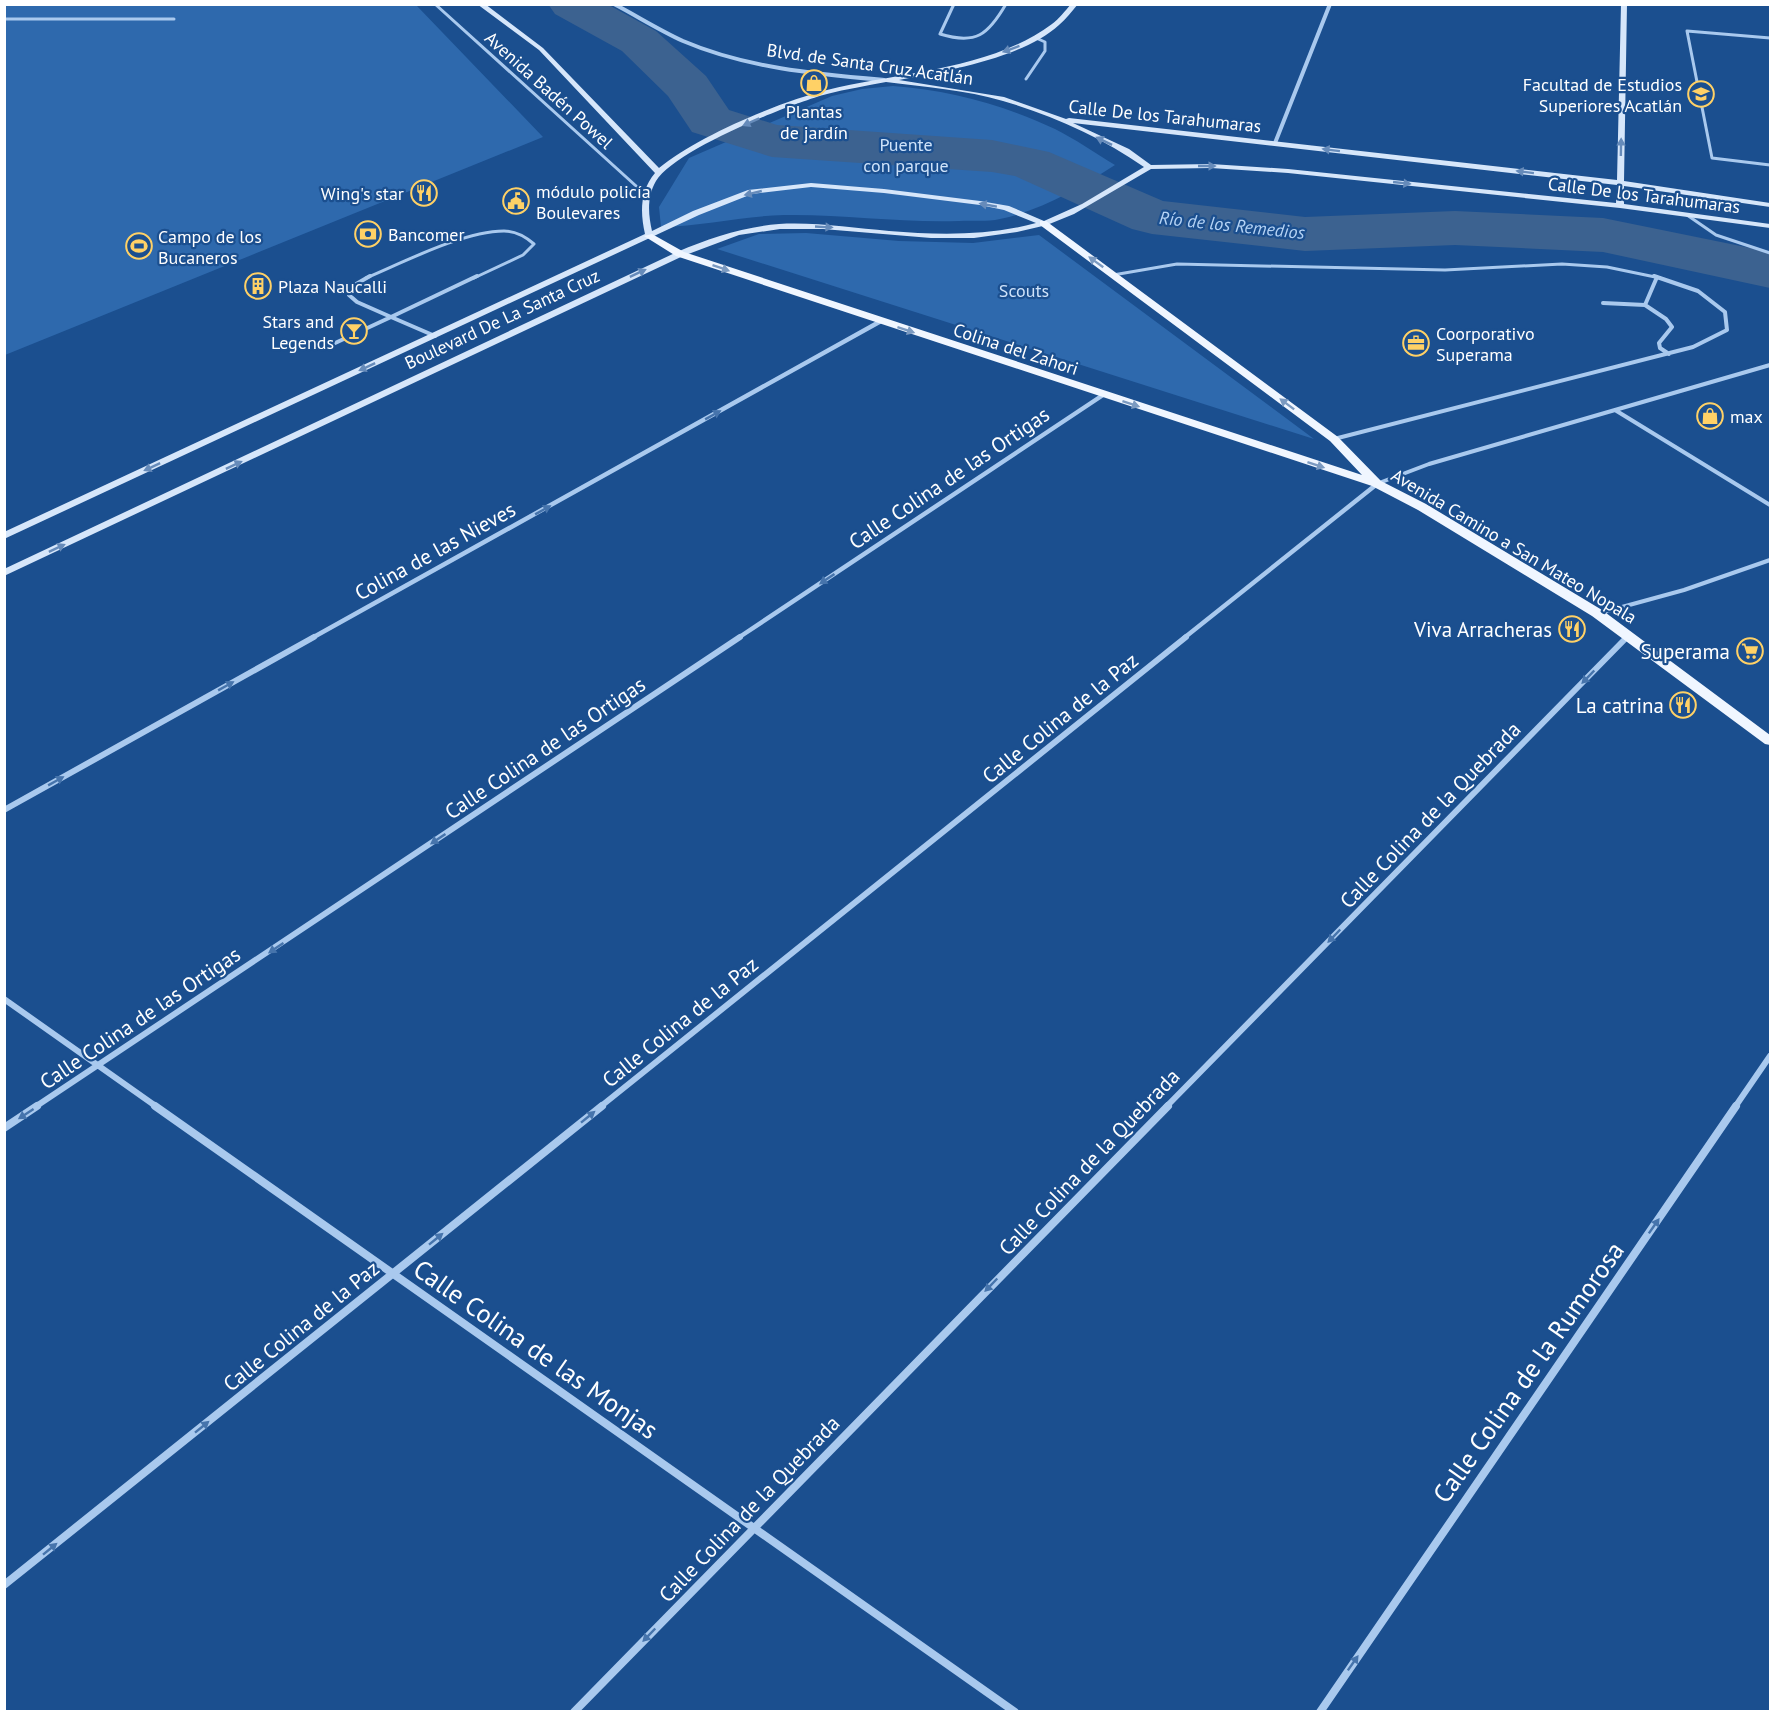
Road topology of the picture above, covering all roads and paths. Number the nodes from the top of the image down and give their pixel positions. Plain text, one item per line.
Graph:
1 (435, 4) edge
2 (480, 4) edge
3 (614, 4) edge
4 (954, 4) edge
5 (1006, 4) edge
6 (1075, 4) edge
7 (1330, 4) edge
8 (1624, 4) edge
9 (4, 19) edge
10 (174, 19) dead end
11 (1036, 38) junction
12 (1770, 38) edge
13 (1026, 79) dead end
14 (884, 80) junction
15 (1058, 118) junction
16 (1275, 143) junction
17 (1770, 165) edge
18 (1149, 167) junction
19 (658, 172) junction
20 (1620, 183) junction
21 (646, 195) junction
22 (1770, 205) edge
23 (1620, 206) junction
24 (1687, 215) junction
25 (1043, 223) junction
26 (1770, 226) edge
27 (649, 236) junction
28 (1770, 253) edge
29 (680, 254) junction
30 (1113, 275) junction
31 (1658, 277) junction
32 (1603, 303) dead end
33 (1645, 305) junction
34 (391, 317) junction
35 (881, 321) junction
36 (435, 336) junction
37 (333, 344) dead end
38 (1670, 354) junction
39 (1770, 365) edge
40 (1102, 395) junction
41 (1615, 410) junction
42 (1334, 439) junction
43 (1377, 484) junction
44 (1770, 505) edge
45 (4, 536) edge
46 (1770, 560) edge
47 (4, 573) edge
48 (1597, 614) junction
49 (1629, 635) junction
50 (1770, 741) edge
51 (4, 810) edge
52 (4, 999) edge
53 (1770, 1056) edge
54 (99, 1066) junction
55 (4, 1128) edge
56 (393, 1274) junction
57 (753, 1528) junction
58 (4, 1585) edge
59 (574, 1712) edge
60 (1015, 1712) edge
61 (1320, 1712) edge

1 - 21 lane, Avenida Badén Powel
2 - 19 main road
3 - 14 street, Blvd. de Santa Cruz Acatlán
4 - 5 lane
6 - 11 main road
7 - 16 street
20 -> 8 main road
9 - 10 lane
11 - 13 lane
11 -> 14 main road
12 - 17 lane
14 - 15 main road, Blvd. de Santa Cruz Acatlán
14 -> 19 main road
15 - 16 main road, Calle De los Tarahumaras
18 -> 15 main road, Calle De los Tarahumaras
20 -> 16 main road, Calle De los Tarahumaras
18 -> 23 main road, Calle De los Tarahumaras
18 - 25 main road, Boulevard De La Santa Cruz
19 - 21 main road
20 - 22 main road, Calle De los Tarahumaras
20 - 23 main road
21 - 27 main road
23 - 24 main road, Calle De los Tarahumaras
24 - 26 main road, Calle De los Tarahumaras
24 - 28 lane
25 -> 27 main road, Boulevard De La Santa Cruz
29 -> 25 main road, Boulevard De La Santa Cruz
30 -> 25 main road, Avenida Camino a San Mateo Nopala
27 - 29 main road, Colina del Zahori
27 - 36 main road, Boulevard De La Santa Cruz
29 -> 35 main road, Colina del Zahori
47 -> 29 main road, Boulevard De La Santa Cruz
30 - 31 lane
42 -> 30 main road, Avenida Camino a San Mateo Nopala
31 - 33 lane
31 - 38 lane
32 - 33 lane
33 - 38 lane
34 - 34 lane
34 - 36 lane
34 - 37 lane
35 -> 40 main road, Colina del Zahori
51 -> 35 street, Colina de las Nieves
36 -> 45 main road, Boulevard De La Santa Cruz
38 - 42 lane
39 - 41 lane
40 -> 43 main road, Colina del Zahori
40 -> 54 street, Calle Colina de las Ortigas
41 - 43 lane
41 - 44 lane
42 - 43 main road, Avenida Camino a San Mateo Nopala
43 - 48 main road, Avenida Camino a San Mateo Nopala
56 -> 43 street, Calle Colina de la Paz
46 - 48 lane
48 - 49 main road, Avenida Camino a San Mateo Nopala
49 - 50 main road, Avenida Camino a San Mateo Nopala
49 -> 57 street, Calle Colina de la Quebrada
52 - 54 street, Calle Colina de las Monjas
61 -> 53 street, Calle Colina de la Rumorosa
54 -> 55 street, Calle Colina de las Ortigas
54 - 56 street, Calle Colina de las Monjas
56 - 57 street, Calle Colina de las Monjas
58 -> 56 street, Calle Colina de la Paz
57 -> 59 street, Calle Colina de la Quebrada
57 - 60 street, Calle Colina de las Monjas

